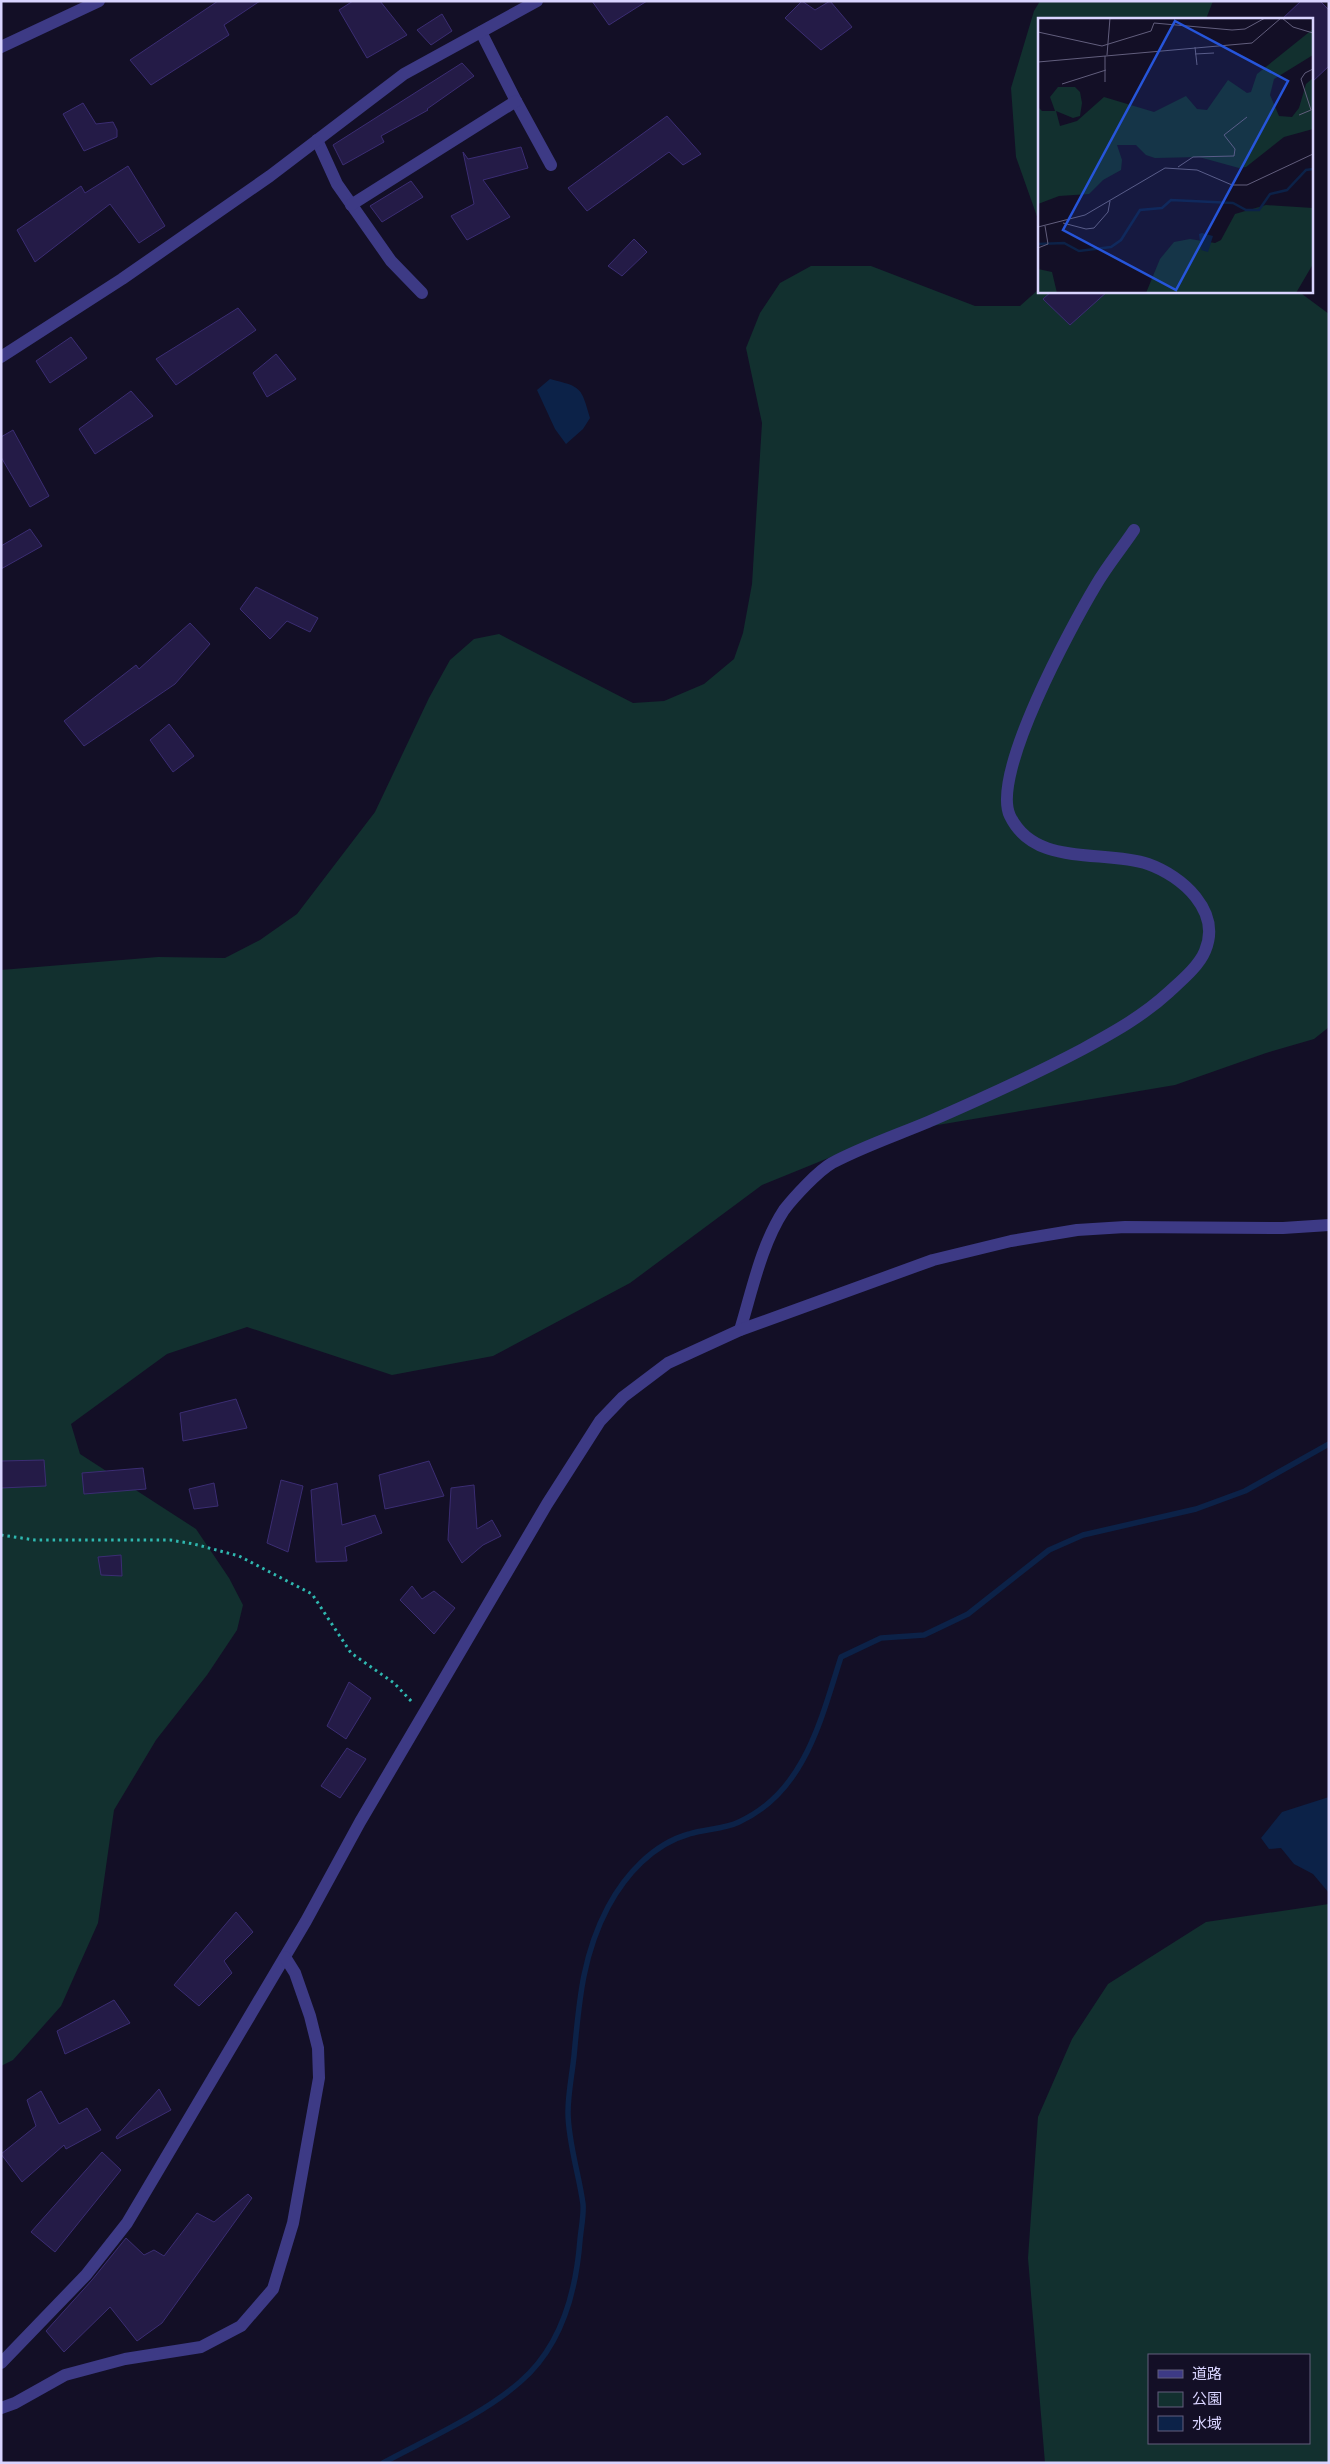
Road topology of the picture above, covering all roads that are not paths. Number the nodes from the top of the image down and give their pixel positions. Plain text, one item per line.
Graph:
1 (537, 1) edge
2 (96, 2) edge
3 (481, 32) junction
4 (1, 47) edge
5 (516, 101) junction
6 (318, 140) junction
7 (551, 165) dead end
8 (351, 205) junction
9 (422, 292) dead end
10 (1, 357) edge
11 (1134, 530) dead end
12 (1329, 1225) edge
13 (740, 1330) junction
14 (285, 1957) junction
15 (1, 2363) edge
16 (1, 2408) edge

1 - 3 street
2 - 4 street
3 - 5 street
3 - 6 street
5 - 7 street
5 - 8 street
6 - 8 street
6 - 10 street
8 - 9 street
11 - 13 street
12 - 13 street
13 - 14 street
14 - 15 street
14 - 16 street

